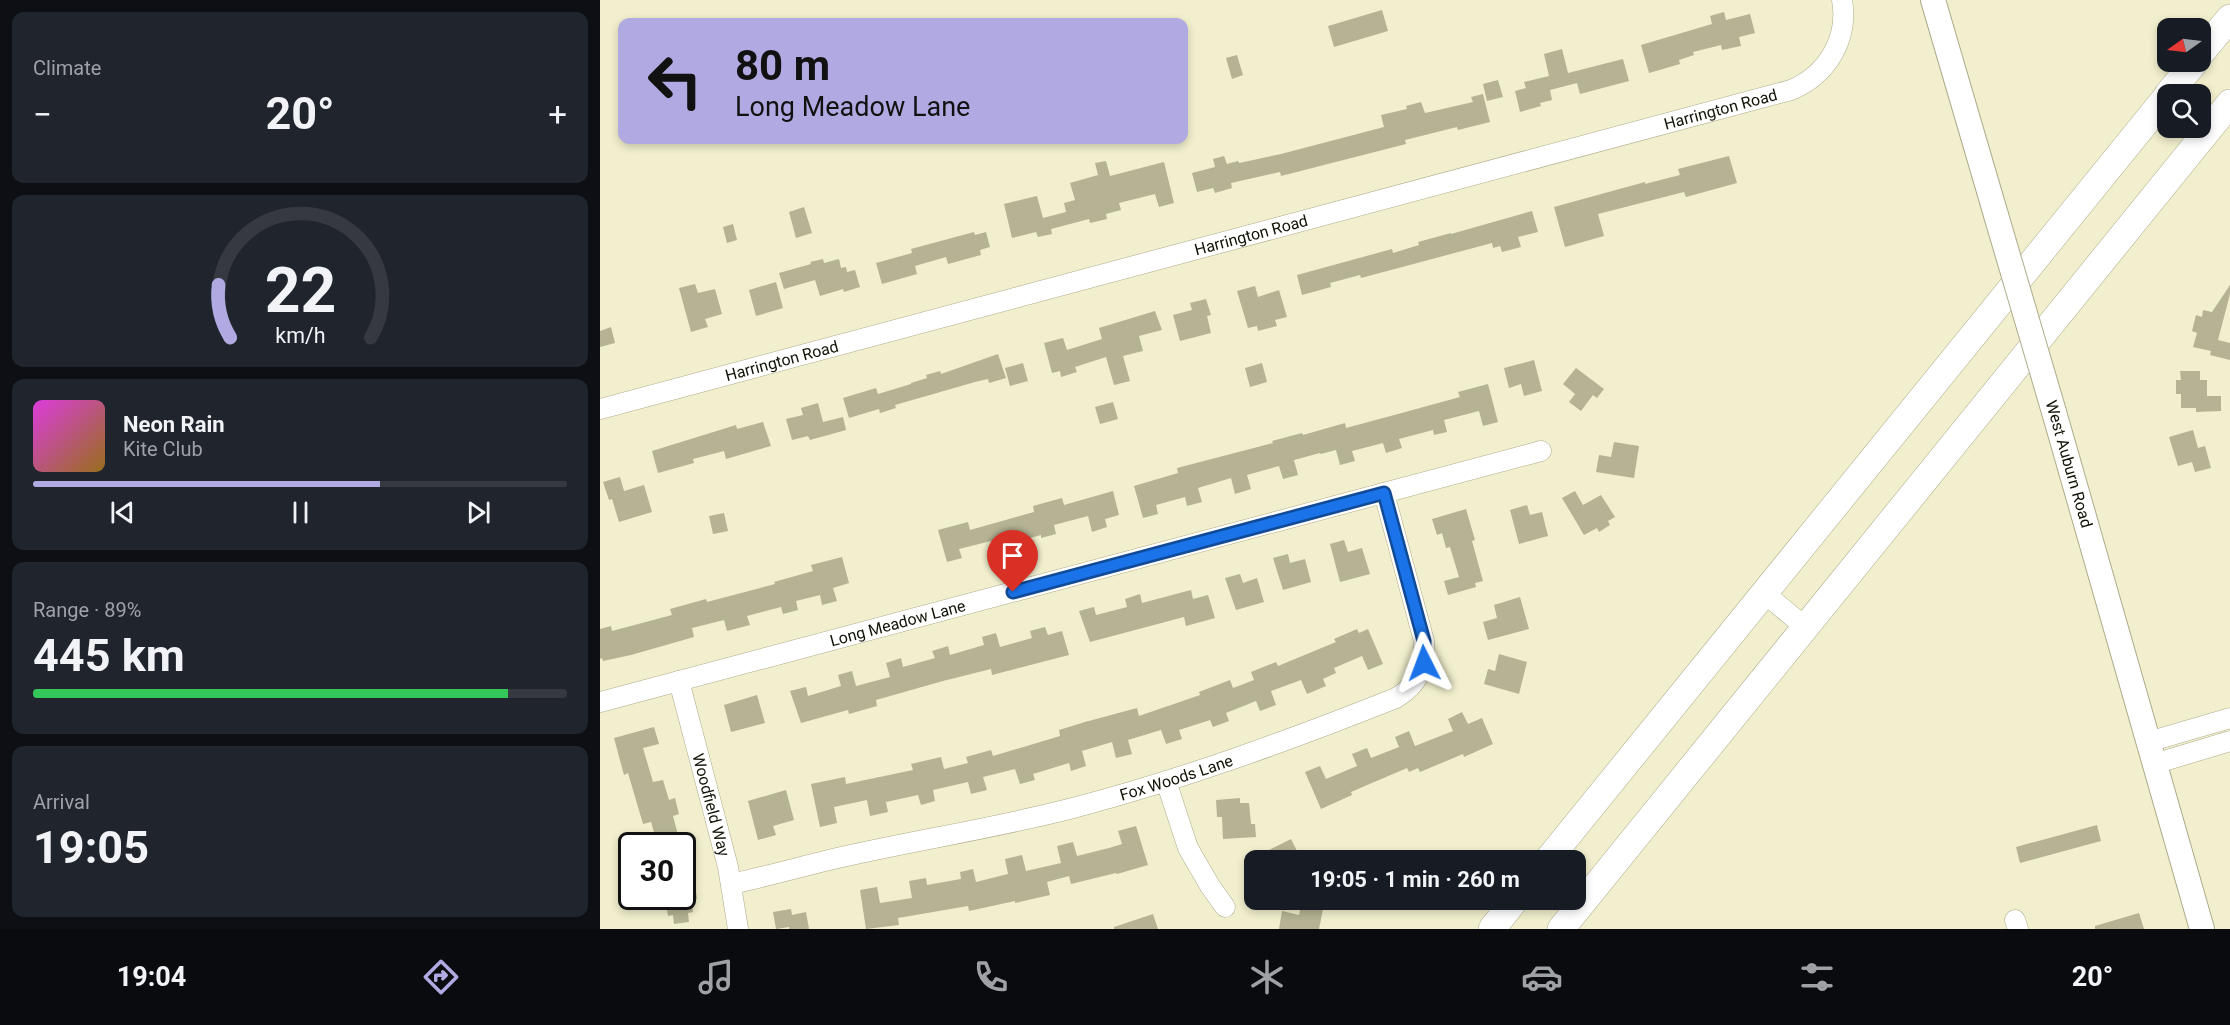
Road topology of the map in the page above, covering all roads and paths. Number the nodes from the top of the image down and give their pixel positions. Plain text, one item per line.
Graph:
1 (1842, 0) edge
2 (1933, 0) edge
3 (2230, 18) edge
4 (2211, 41) edge
5 (2187, 72) edge
6 (2177, 84) edge
7 (2230, 103) edge
8 (2157, 109) edge
9 (600, 409) edge
10 (1541, 451) dead end
11 (1384, 493) junction
12 (1764, 593) junction
13 (1805, 627) junction
14 (679, 681) junction
15 (600, 702) edge
16 (2227, 719) edge
17 (2230, 742) edge
18 (2151, 753) junction
19 (1166, 781) junction
20 (1556, 850) edge
21 (732, 885) junction
22 (1225, 908) dead end
23 (1507, 910) edge
24 (738, 929) edge
25 (1492, 929) edge
26 (1561, 929) edge
27 (2202, 929) edge

1 - 9 street, Harrington Road
2 - 18 main road, West Auburn Road, bridge
3 - 4 highway
5 - 6 highway
7 - 13 highway
8 - 12 highway
10 - 11 street, Long Meadow Lane
11 - 14 street, Long Meadow Lane
11 - 19 street, Fox Woods Lane
12 - 13 street
12 - 20 highway
13 - 26 highway
14 - 15 street, Long Meadow Lane
14 - 21 street, Woodfield Way
16 - 17 street
16 - 18 street
17 - 18 street
18 - 27 main road, West Auburn Road
19 - 21 street, Fox Woods Lane
19 - 22 street
21 - 24 street, Woodfield Way
23 - 25 highway

